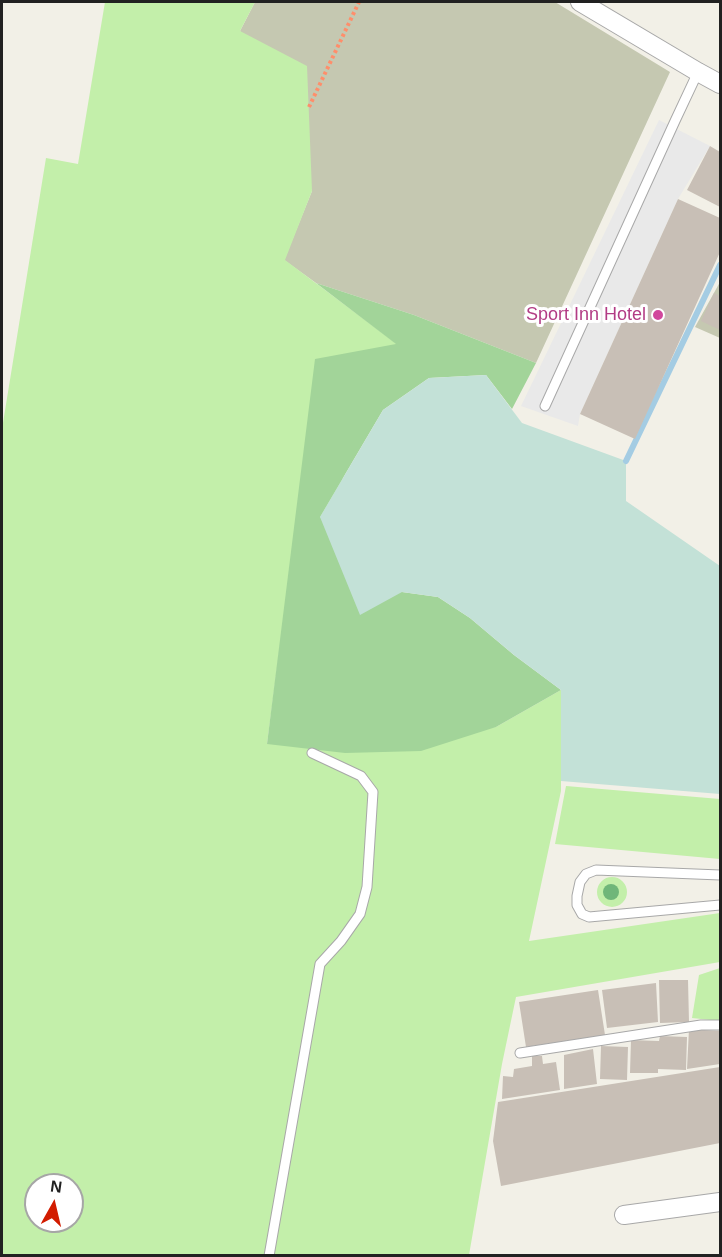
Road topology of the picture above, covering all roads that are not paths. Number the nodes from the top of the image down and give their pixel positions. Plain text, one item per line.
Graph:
1 (580, 2) edge
2 (698, 72) junction
3 (720, 84) edge
4 (545, 406) dead end
5 (312, 753) dead end
6 (720, 875) edge
7 (720, 906) edge
8 (720, 1026) edge
9 (520, 1053) dead end
10 (720, 1202) edge
11 (624, 1215) dead end
12 (269, 1256) edge

1 - 2 street
2 - 3 street
2 - 4 lane
5 - 12 lane
6 - 7 lane
8 - 9 lane
10 - 11 street

